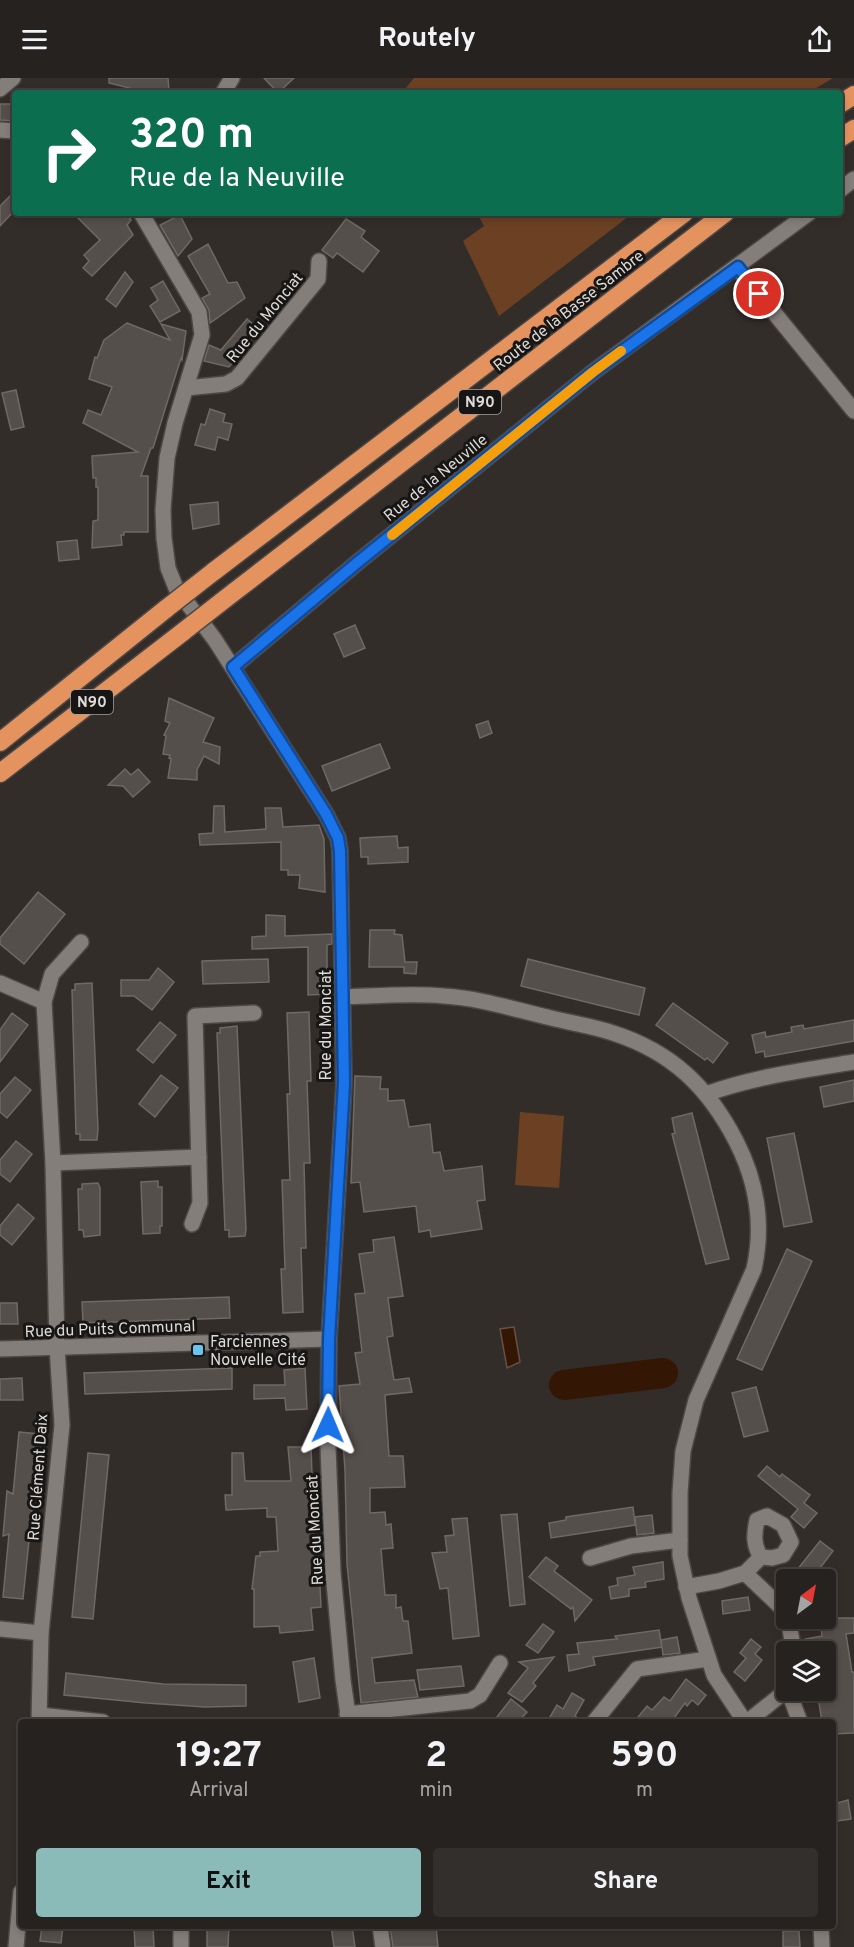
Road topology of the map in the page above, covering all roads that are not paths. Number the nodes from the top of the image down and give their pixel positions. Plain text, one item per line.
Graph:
1 (14, 78) edge
2 (0, 89) edge
3 (147, 216) edge
4 (680, 216) edge
5 (722, 216) edge
6 (805, 216) edge
7 (319, 261) dead end
8 (738, 267) junction
9 (186, 388) junction
10 (854, 411) edge
11 (233, 667) junction
12 (0, 742) edge
13 (0, 772) edge
14 (81, 942) dead end
15 (0, 983) edge
16 (343, 997) junction
17 (44, 1002) junction
18 (254, 1013) dead end
19 (854, 1062) edge
20 (706, 1094) junction
21 (199, 1157) junction
22 (53, 1162) junction
23 (192, 1224) dead end
24 (329, 1339) junction
25 (57, 1347) junction
26 (0, 1349) edge
27 (680, 1540) junction
28 (762, 1557) dead end
29 (590, 1558) dead end
30 (745, 1573) junction
31 (686, 1587) junction
32 (776, 1602) edge
33 (0, 1629) edge
34 (41, 1633) junction
35 (708, 1659) junction
36 (500, 1664) dead end
37 (776, 1699) edge
38 (792, 1701) edge
39 (348, 1718) edge
40 (39, 1719) edge
41 (596, 1719) edge
42 (744, 1719) edge
43 (750, 1719) edge
44 (799, 1719) edge
45 (18, 1925) edge
46 (181, 1929) edge
47 (380, 1929) edge
48 (821, 1929) edge
49 (181, 1945) dead end
50 (16, 1947) edge
51 (383, 1947) edge
52 (822, 1947) edge

1 - 2 street
3 - 9 street, Rue du Monciat
4 - 12 highway, Route de la Basse Sambre / N90, bridge
5 - 13 highway, Route de la Basse Sambre / N90, bridge
6 - 8 street, Rue de la Neuville
7 - 9 street, Rue du Monciat
8 - 10 street
8 - 11 street, Rue de la Neuville
9 - 11 street, Rue du Monciat
11 - 16 street, Rue du Monciat
14 - 17 street, Rue Clément Daix
15 - 17 street
16 - 20 street
16 - 24 street, Rue du Monciat
17 - 22 street, Rue Clément Daix
18 - 21 street
19 - 20 street
20 - 27 street
21 - 22 street
21 - 23 street
22 - 25 street, Rue Clément Daix
24 - 25 street, Rue du Puits Communal
24 - 39 street, Rue du Monciat
25 - 26 street, Rue du Puits Communal
25 - 34 street, Rue Clément Daix
27 - 29 street
27 - 31 street
28 - 30 street
30 - 31 street
30 - 32 street
31 - 35 street
33 - 34 street
34 - 40 street, Rue Clément Daix
35 - 41 street
35 - 42 street
36 - 39 street, Rue du Monciat
37 - 43 street
38 - 44 street
45 - 50 street
46 - 49 street
47 - 51 street
48 - 52 street

